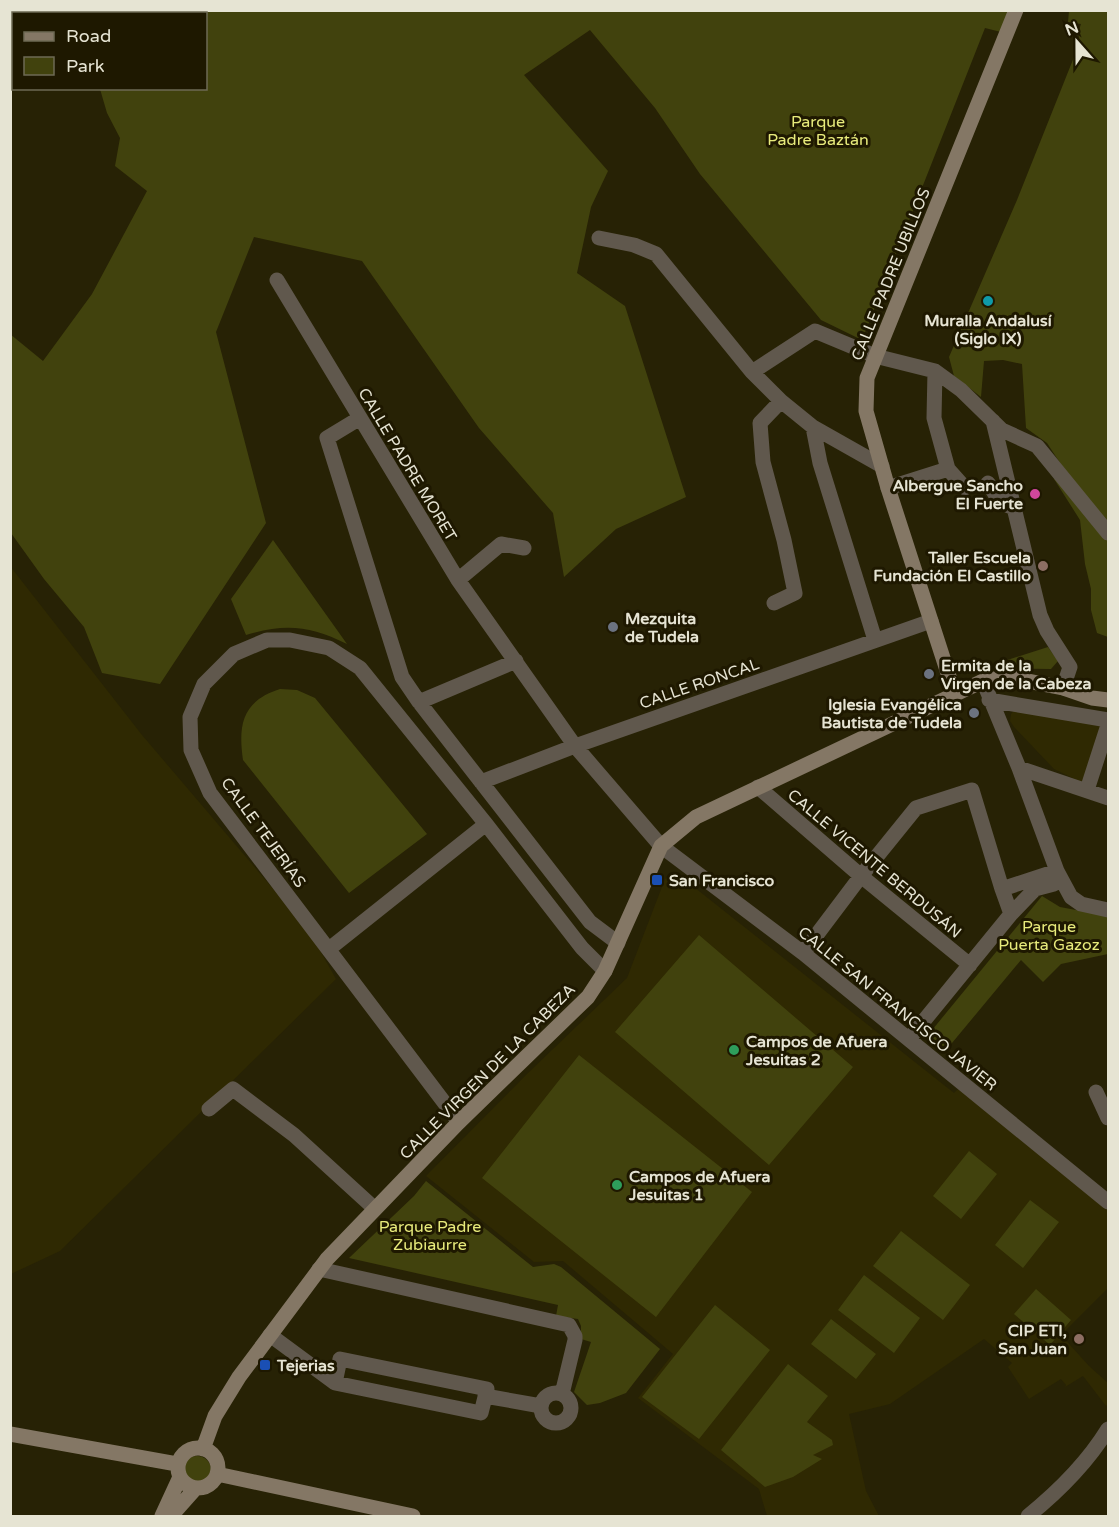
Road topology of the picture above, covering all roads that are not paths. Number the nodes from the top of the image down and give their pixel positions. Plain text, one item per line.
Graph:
1 (1016, 10) edge
2 (599, 238) dead end
3 (277, 280) dead end
4 (875, 356) junction
5 (935, 371) junction
6 (752, 372) junction
7 (781, 401) junction
8 (360, 418) junction
9 (993, 421) junction
10 (813, 427) junction
11 (882, 466) junction
12 (948, 470) junction
13 (988, 483) dead end
14 (888, 488) junction
15 (964, 488) dead end
16 (1014, 508) junction
17 (1108, 533) edge
18 (524, 549) dead end
19 (458, 580) junction
20 (774, 603) dead end
21 (930, 621) junction
22 (875, 640) junction
23 (516, 662) junction
24 (982, 681) junction
25 (1063, 688) junction
26 (955, 695) junction
27 (989, 700) junction
28 (1108, 700) edge
29 (419, 702) junction
30 (1108, 720) edge
31 (1108, 725) edge
32 (575, 746) junction
33 (1019, 768) junction
34 (481, 782) junction
35 (758, 787) junction
36 (1087, 790) junction
37 (1108, 798) edge
38 (486, 824) junction
39 (662, 846) junction
40 (1057, 871) junction
41 (861, 876) junction
42 (1002, 889) junction
43 (1108, 910) edge
44 (1011, 914) junction
45 (618, 942) junction
46 (328, 949) junction
47 (803, 953) junction
48 (970, 965) junction
49 (605, 971) junction
50 (909, 1039) junction
51 (1096, 1092) dead end
52 (209, 1109) dead end
53 (1108, 1118) edge
54 (459, 1122) junction
55 (1108, 1202) edge
56 (374, 1208) junction
57 (319, 1269) junction
58 (270, 1335) junction
59 (335, 1383) junction
60 (562, 1394) junction
61 (485, 1396) junction
62 (542, 1406) junction
63 (1108, 1429) edge
64 (10, 1434) edge
65 (203, 1449) junction
66 (179, 1471) junction
67 (217, 1474) junction
68 (195, 1489) junction
69 (162, 1516) edge
70 (171, 1516) edge
71 (413, 1516) edge
72 (1028, 1516) edge

1 - 4 street, CALLE PADRE UBILLOS
2 - 6 street
3 - 8 street, CALLE PADRE MORET
4 - 5 street
4 - 6 street
4 - 11 street, CALLE PADRE UBILLOS
5 - 9 street
5 - 12 street
6 - 7 street
7 - 10 street
7 - 20 street
8 - 19 street, CALLE PADRE MORET
8 - 29 street
9 - 16 street
9 - 17 street
10 - 11 street
10 - 22 street
11 - 14 street, CALLE PADRE UBILLOS
12 - 14 street
12 - 15 street
13 - 16 street
14 - 21 street, CALLE PADRE UBILLOS
16 - 25 street
18 - 19 street
19 - 23 street, CALLE PADRE MORET
21 - 22 street, CALLE RONCAL
21 - 26 street, CALLE PADRE UBILLOS
22 - 32 street, CALLE RONCAL
23 - 29 street
23 - 32 street, CALLE PADRE MORET
24 - 25 street
24 - 26 street, CALLE VIRGEN DE LA CABEZA
24 - 27 street
25 - 28 street
26 - 35 street, CALLE VIRGEN DE LA CABEZA
27 - 30 street
27 - 33 street
29 - 34 street
31 - 36 street
32 - 34 street, CALLE RONCAL
32 - 39 street, CALLE PADRE MORET
33 - 36 street
33 - 40 street
34 - 45 street
35 - 39 street, CALLE VIRGEN DE LA CABEZA
35 - 41 street, CALLE VICENTE BERDUSÁN
36 - 37 street
38 - 46 street
38 - 46 street, CALLE TEJERÍAS
38 - 49 street, CALLE TEJERÍAS
39 - 45 street, CALLE VIRGEN DE LA CABEZA
39 - 47 street, CALLE SAN FRANCISCO JAVIER
40 - 42 street
40 - 43 street
40 - 44 street
41 - 42 street
41 - 47 street
41 - 48 street, CALLE VICENTE BERDUSÁN
42 - 44 street
44 - 48 street
45 - 49 street, CALLE VIRGEN DE LA CABEZA
46 - 54 street, CALLE TEJERÍAS
47 - 50 street, CALLE SAN FRANCISCO JAVIER
48 - 50 street
49 - 54 street, CALLE VIRGEN DE LA CABEZA
50 - 55 street, CALLE SAN FRANCISCO JAVIER
51 - 53 street
52 - 56 street
54 - 56 street, CALLE VIRGEN DE LA CABEZA
56 - 57 street, CALLE VIRGEN DE LA CABEZA
57 - 58 street, CALLE VIRGEN DE LA CABEZA
57 - 60 street
58 - 59 street
58 - 65 street, CALLE VIRGEN DE LA CABEZA
59 - 61 street
59 - 61 street
60 - 62 street
60 - 62 street
61 - 62 street
63 - 72 street
64 - 66 street
65 - 66 street
65 - 67 street
66 - 68 street
66 - 69 street
67 - 68 street
67 - 71 street
68 - 70 street

